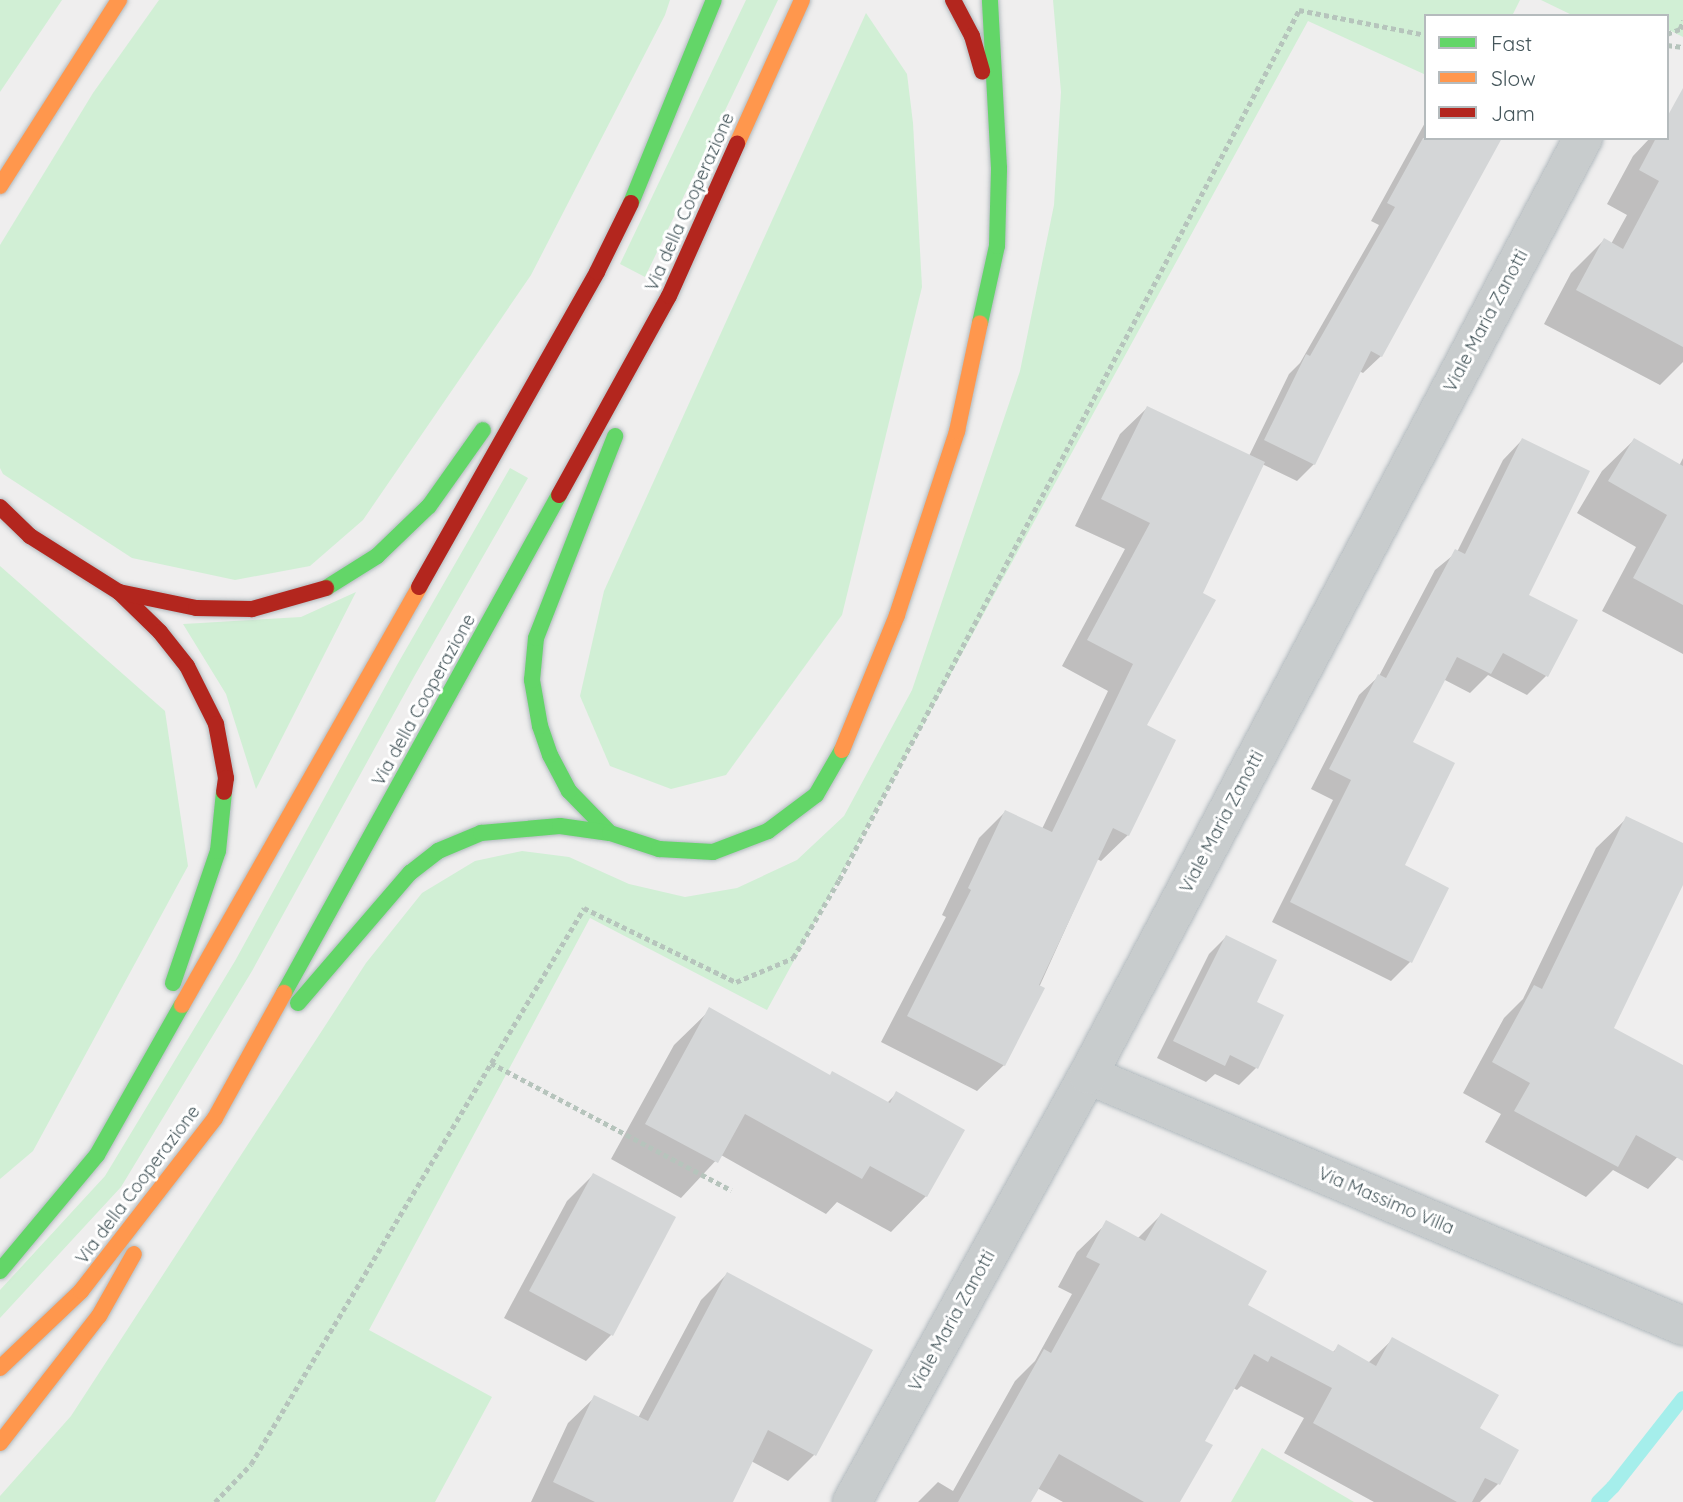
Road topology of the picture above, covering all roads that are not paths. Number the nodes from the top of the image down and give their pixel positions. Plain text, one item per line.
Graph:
1 (118, 0) edge
2 (714, 0) edge
3 (802, 0) edge
4 (953, 0) edge
5 (990, 0) edge
6 (994, 114) junction
7 (1582, 140) edge
8 (0, 186) edge
9 (597, 272) junction
10 (669, 296) junction
11 (509, 394) dead end
12 (493, 417) dead end
13 (0, 507) edge
14 (119, 592) junction
15 (610, 833) junction
16 (1088, 1075) junction
17 (215, 1118) junction
18 (200, 1138) junction
19 (97, 1155) junction
20 (0, 1270) edge
21 (1673, 1322) edge
22 (0, 1368) edge
23 (0, 1443) edge
24 (852, 1502) edge

1 - 8 highway
2 - 9 highway
3 - 10 highway, Via della Cooperazione
4 - 6 highway
5 - 6 highway
6 - 15 highway
7 - 16 street, Viale Maria Zanotti
9 - 11 highway
9 - 19 highway
10 - 15 highway
10 - 17 highway, Via della Cooperazione
12 - 14 highway
13 - 14 highway
14 - 19 highway
15 - 17 highway
16 - 21 street, Via Massimo Villa
16 - 24 street, Viale Maria Zanotti
17 - 18 highway, Via della Cooperazione
18 - 22 highway, Via della Cooperazione
18 - 23 highway
19 - 20 highway

